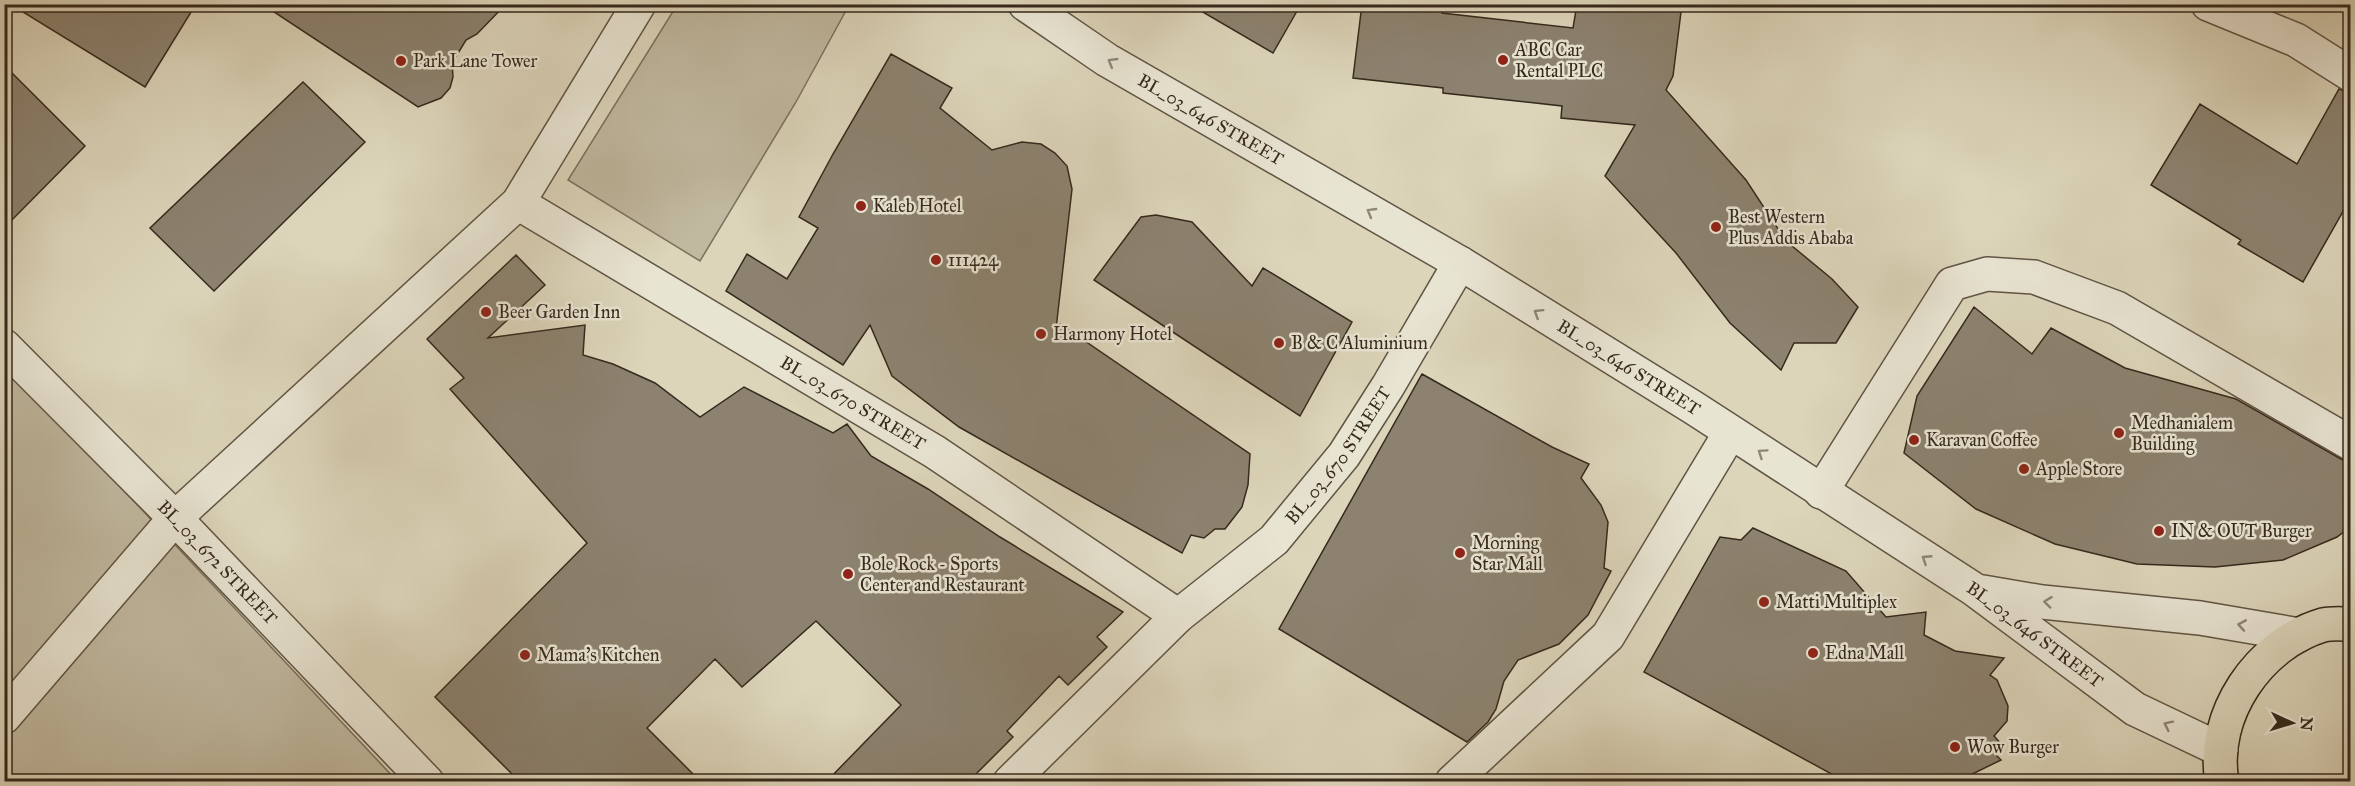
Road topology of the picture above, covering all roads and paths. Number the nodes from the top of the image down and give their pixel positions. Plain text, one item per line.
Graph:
1 (639, 4) edge
2 (1025, 4) edge
3 (2208, 4) edge
4 (2350, 74) edge
5 (518, 203) junction
6 (1460, 263) junction
7 (4, 346) edge
8 (1730, 432) junction
9 (2350, 442) edge
10 (1821, 492) junction
11 (175, 518) junction
12 (1975, 590) junction
13 (1178, 616) junction
14 (2331, 622) edge
15 (4, 717) edge
16 (2214, 770) edge
17 (427, 782) edge
18 (1010, 782) edge
19 (1452, 782) edge

1 - 5 street
6 -> 2 street, BL_03_646 STREET
3 - 4 street
5 - 11 street
5 - 13 street, BL_03_670 STREET
8 -> 6 street, BL_03_646 STREET
6 - 13 street, BL_03_670 STREET
7 - 11 street, BL_03_672 STREET
10 -> 8 street, BL_03_646 STREET
8 - 19 street
9 - 10 street
12 -> 10 street, BL_03_646 STREET
11 - 15 street
11 - 17 street, BL_03_672 STREET
14 -> 12 street
16 -> 12 street, BL_03_646 STREET
13 - 18 street, BL_03_670 STREET
14 - 16 main road

